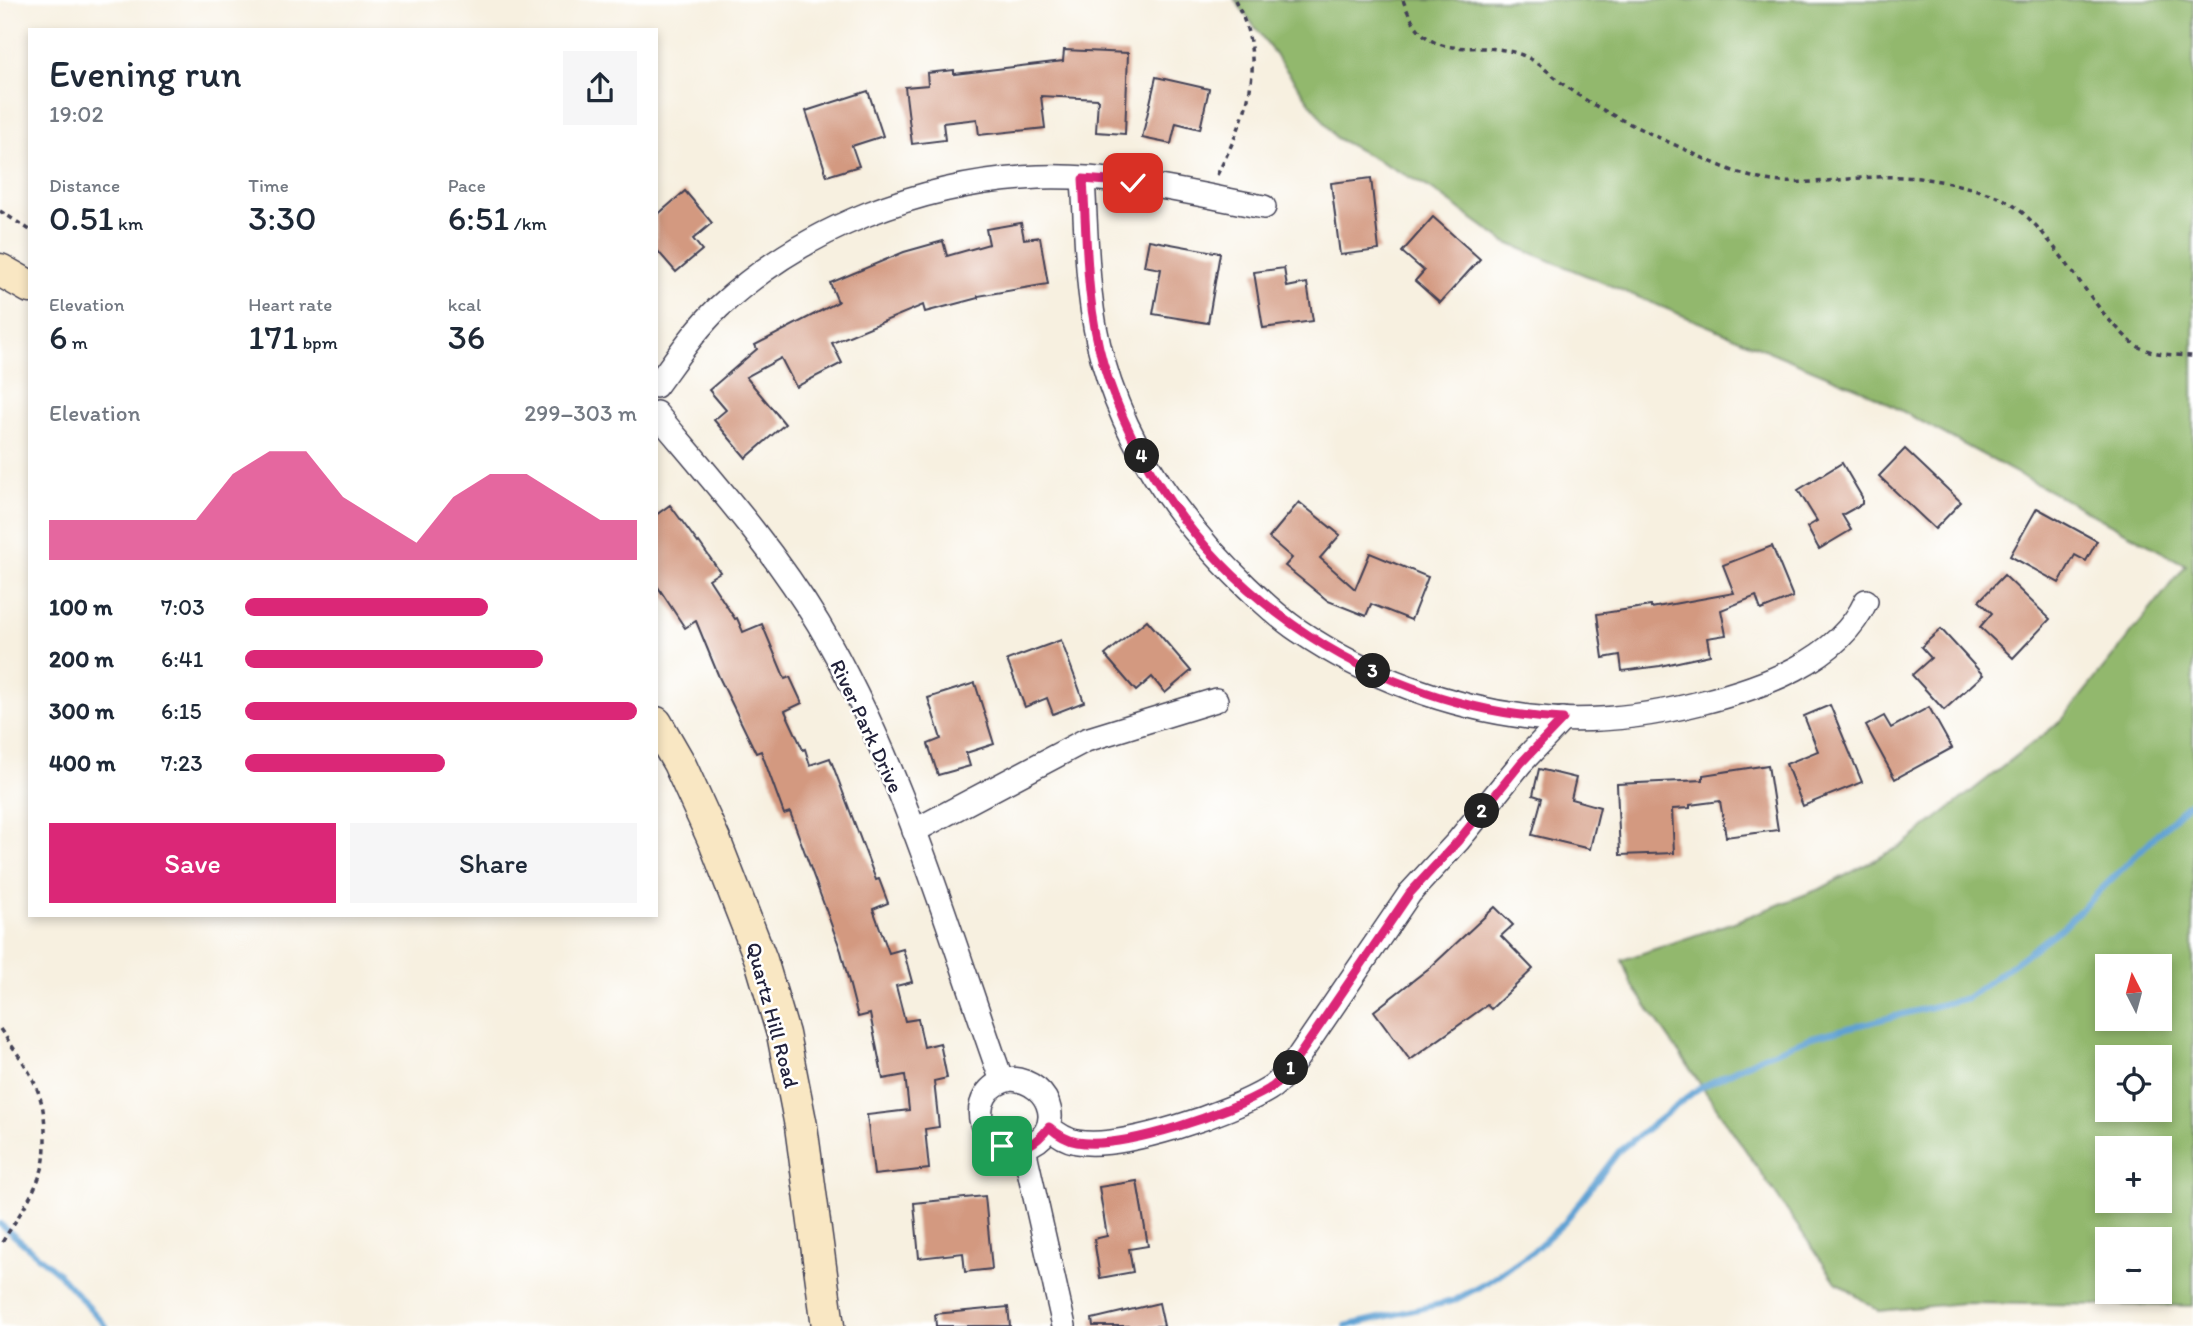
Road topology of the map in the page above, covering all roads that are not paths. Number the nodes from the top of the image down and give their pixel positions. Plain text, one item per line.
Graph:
1 (1083, 179) junction
2 (1264, 207) dead end
3 (0, 270) edge
4 (28, 286) edge
5 (658, 383) edge
6 (658, 415) edge
7 (1866, 601) dead end
8 (1216, 701) dead end
9 (1563, 719) junction
10 (658, 726) edge
11 (914, 831) junction
12 (1002, 1081) junction
13 (1049, 1127) junction
14 (1024, 1147) junction
15 (828, 1326) edge
16 (1064, 1326) edge

1 - 2 street
1 - 5 street
1 - 9 street
3 - 4 street
6 - 11 street, River Park Drive
7 - 9 street
8 - 11 street
9 - 13 street
10 - 15 street, Quartz Hill Road
11 - 12 street, River Park Drive
12 - 13 street
12 - 14 street
13 - 14 street
14 - 16 street

